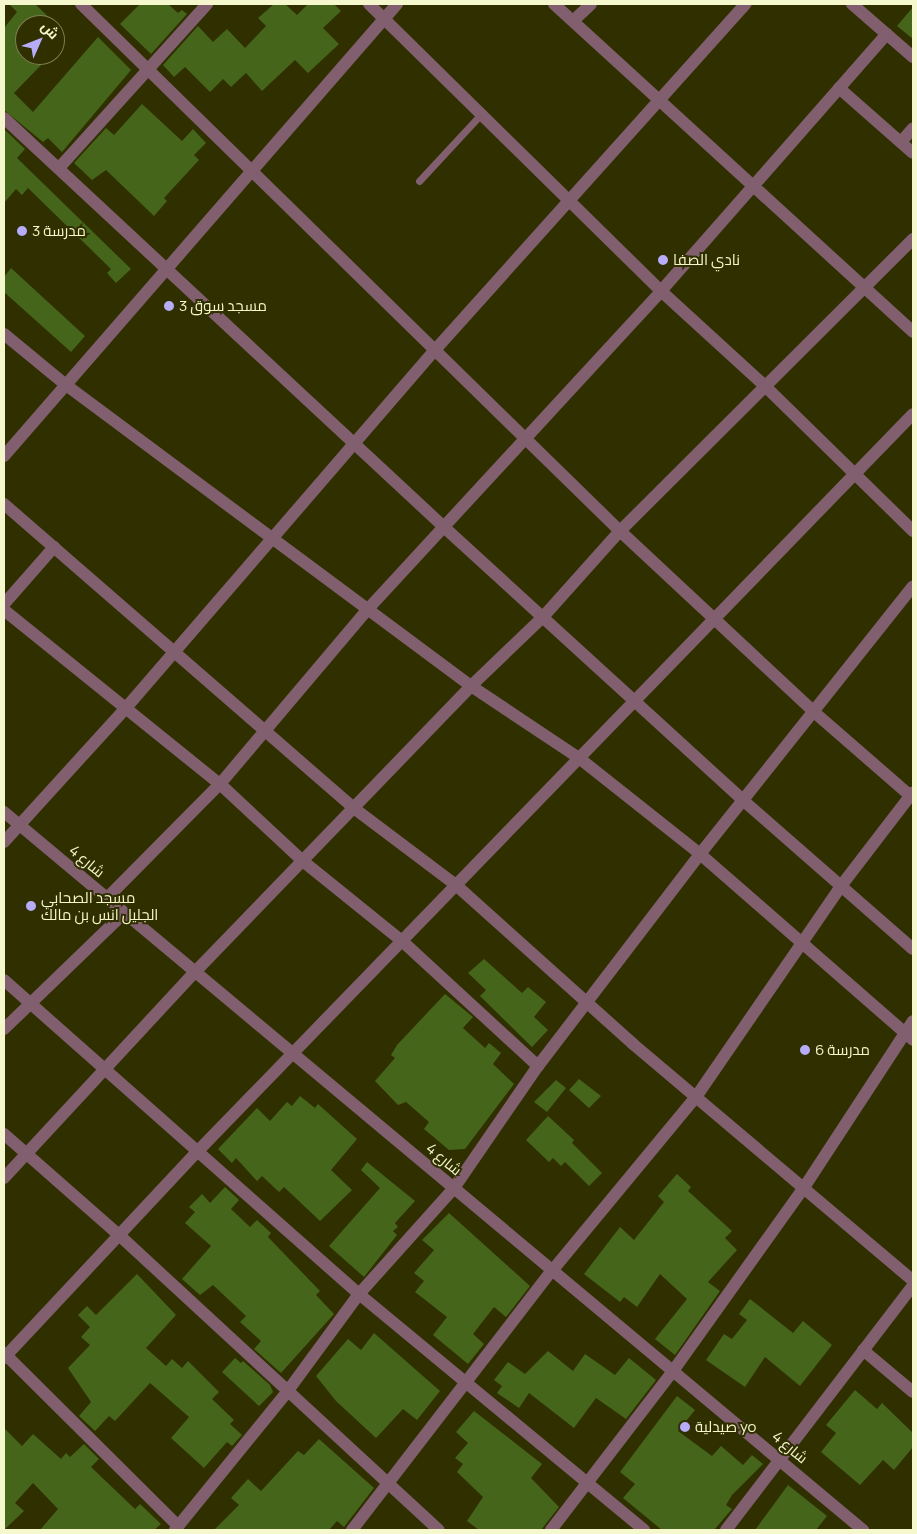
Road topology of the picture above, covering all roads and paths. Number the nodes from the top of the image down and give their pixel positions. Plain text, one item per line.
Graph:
1 (81, 4) edge
2 (207, 4) edge
3 (369, 4) edge
4 (397, 4) edge
5 (554, 4) edge
6 (591, 4) edge
7 (745, 4) edge
8 (852, 4) edge
9 (383, 18) junction
10 (574, 20) junction
11 (886, 34) junction
12 (913, 57) edge
13 (147, 69) junction
14 (838, 88) junction
15 (658, 100) junction
16 (482, 113) junction
17 (4, 118) edge
18 (913, 128) edge
19 (900, 142) junction
20 (913, 153) edge
21 (59, 168) junction
22 (252, 170) junction
23 (419, 181) dead end
24 (753, 187) junction
25 (570, 201) junction
26 (913, 239) edge
27 (169, 270) junction
28 (866, 288) junction
29 (661, 291) junction
30 (913, 332) edge
31 (4, 334) edge
32 (435, 350) junction
33 (66, 385) junction
34 (766, 386) junction
35 (913, 414) edge
36 (526, 436) junction
37 (353, 443) junction
38 (4, 456) edge
39 (856, 476) junction
40 (4, 504) edge
41 (445, 528) junction
42 (620, 530) junction
43 (913, 530) edge
44 (273, 537) junction
45 (54, 548) junction
46 (913, 586) edge
47 (4, 604) edge
48 (368, 609) junction
49 (4, 610) edge
50 (543, 617) junction
51 (716, 620) junction
52 (174, 652) junction
53 (471, 686) junction
54 (635, 701) junction
55 (125, 709) junction
56 (814, 712) junction
57 (267, 732) junction
58 (579, 758) junction
59 (220, 784) junction
60 (912, 795) edge
61 (745, 802) junction
62 (355, 809) junction
63 (4, 812) edge
64 (19, 825) junction
65 (4, 842) edge
66 (700, 854) junction
67 (304, 862) junction
68 (457, 886) junction
69 (841, 886) junction
70 (106, 899) junction
71 (123, 914) junction
72 (402, 941) junction
73 (804, 943) junction
74 (913, 949) edge
75 (194, 973) junction
76 (4, 980) edge
77 (586, 1002) junction
78 (31, 1004) junction
79 (913, 1020) edge
80 (4, 1029) edge
81 (909, 1036) edge
82 (293, 1054) junction
83 (538, 1066) junction
84 (107, 1068) junction
85 (696, 1097) junction
86 (4, 1134) edge
87 (197, 1152) junction
88 (27, 1154) junction
89 (4, 1178) edge
90 (805, 1186) junction
91 (454, 1188) junction
92 (120, 1235) junction
93 (551, 1272) junction
94 (913, 1281) edge
95 (913, 1285) edge
96 (359, 1294) junction
97 (863, 1350) junction
98 (4, 1355) edge
99 (674, 1371) junction
100 (467, 1383) junction
101 (287, 1392) junction
102 (913, 1392) edge
103 (780, 1459) junction
104 (587, 1482) junction
105 (387, 1485) junction
106 (177, 1528) edge
107 (352, 1530) edge
108 (439, 1530) edge
109 (551, 1530) edge
110 (644, 1530) edge
111 (726, 1530) edge
112 (863, 1530) edge

1 - 13 street
2 - 13 street
3 - 9 street
4 - 9 street
5 - 10 street
6 - 10 street
7 - 15 street
8 - 11 street
9 - 16 street
9 - 22 street
10 - 15 street
11 - 12 street
11 - 14 street
13 - 21 street
13 - 22 street
14 - 19 street
14 - 24 street
15 - 24 street
15 - 25 street
16 - 23 lane
16 - 25 street
17 - 21 street
18 - 19 street
19 - 20 street
21 - 27 street
22 - 27 street
22 - 32 street
24 - 28 street
24 - 29 street
25 - 29 street
25 - 32 street
26 - 28 street
27 - 33 street
27 - 37 street
28 - 30 street
28 - 34 street
29 - 34 street
29 - 36 street
31 - 33 street
32 - 36 street
32 - 37 street
33 - 38 street
33 - 44 street
34 - 39 street
34 - 42 street
35 - 39 street
36 - 41 street
36 - 42 street
37 - 41 street
37 - 44 street
39 - 43 street
39 - 51 street
40 - 45 street
41 - 48 street
41 - 50 street
42 - 50 street
42 - 51 street
44 - 48 street
44 - 52 street
45 - 47 street
45 - 52 street
46 - 56 street
48 - 53 street
48 - 57 street
49 - 55 street
50 - 53 street
50 - 54 street
51 - 54 street
51 - 56 street
52 - 55 street
52 - 57 street
53 - 58 street
53 - 62 street
54 - 58 street
54 - 61 street
55 - 59 street
55 - 64 street
56 - 60 street
56 - 61 street
57 - 59 street
57 - 62 street
58 - 66 street
58 - 68 street
59 - 67 street
59 - 70 street
60 - 69 street
61 - 66 street
61 - 69 street
62 - 67 street
62 - 68 street
63 - 64 street, شارع 4
64 - 65 street
64 - 70 street, شارع 4
66 - 73 street
66 - 77 street
67 - 72 street
67 - 75 street
68 - 72 street
68 - 77 street
69 - 73 street
69 - 74 street
70 - 71 street, شارع 4
71 - 75 street, شارع 4
71 - 78 street
72 - 82 street
72 - 83 street
73 - 81 street
73 - 85 street
75 - 82 street, شارع 4
75 - 84 street
76 - 78 street
77 - 83 street
77 - 85 street
78 - 80 street
78 - 84 street
79 - 81 street
81 - 90 street
82 - 87 street
82 - 91 street, شارع 4
83 - 91 street
84 - 87 street
84 - 88 street
85 - 90 street
85 - 93 street
86 - 88 street
87 - 92 street
87 - 96 street
88 - 89 street
88 - 92 street
90 - 94 street
90 - 99 street
91 - 93 street, شارع 4
91 - 96 street
92 - 98 street
92 - 101 street
93 - 99 street, شارع 4
93 - 100 street
95 - 97 street
96 - 100 street
96 - 101 street
97 - 102 street
97 - 103 street
98 - 106 street
99 - 103 street, شارع 4
99 - 104 street
100 - 104 street
100 - 105 street
101 - 105 street
101 - 106 street
103 - 111 street
103 - 112 street, شارع 4
104 - 109 street
104 - 110 street
105 - 107 street
105 - 108 street

